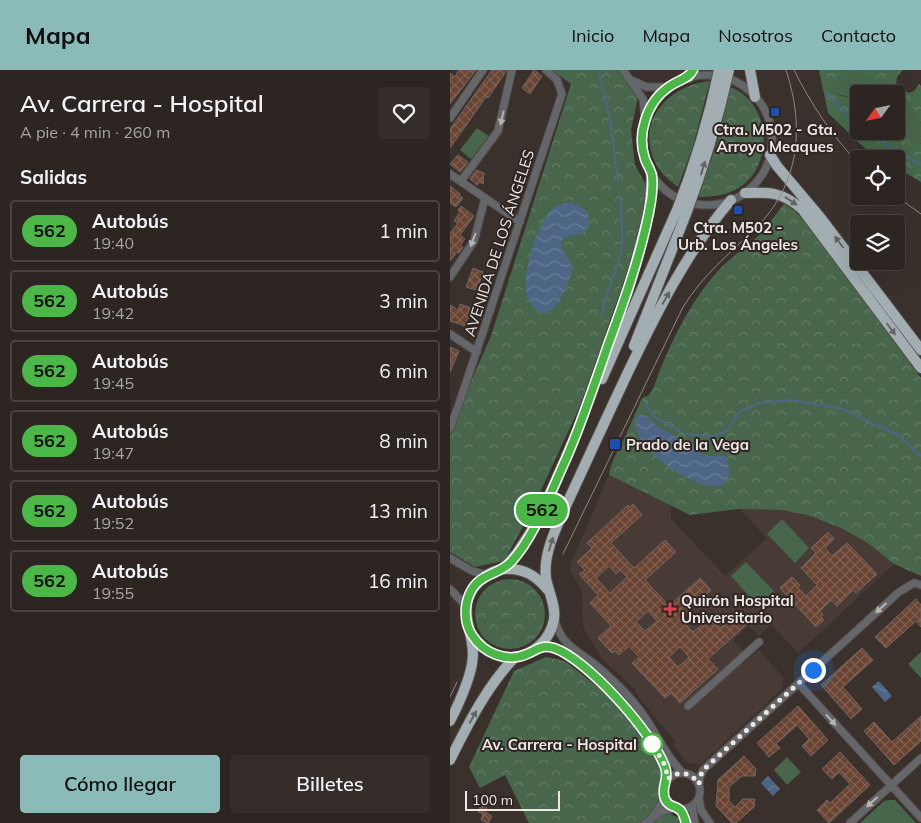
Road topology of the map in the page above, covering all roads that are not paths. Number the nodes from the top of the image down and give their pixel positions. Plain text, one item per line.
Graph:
1 (483, 70) edge
2 (512, 70) edge
3 (546, 70) edge
4 (718, 70) edge
5 (729, 70) edge
6 (750, 70) edge
7 (625, 73) edge
8 (691, 74) edge
9 (669, 87) junction
10 (756, 96) junction
11 (450, 118) edge
12 (645, 120) junction
13 (770, 156) junction
14 (450, 174) edge
15 (652, 175) junction
16 (461, 181) junction
17 (745, 193) junction
18 (485, 198) junction
19 (731, 200) junction
20 (682, 212) junction
21 (520, 222) junction
22 (450, 277) edge
23 (450, 334) edge
24 (921, 350) edge
25 (477, 352) junction
26 (921, 368) edge
27 (605, 420) junction
28 (450, 428) edge
29 (577, 432) junction
30 (450, 558) edge
31 (503, 569) junction
32 (487, 574) junction
33 (921, 585) edge
34 (450, 589) edge
35 (549, 591) junction
36 (466, 606) junction
37 (554, 618) junction
38 (471, 634) junction
39 (760, 642) dead end
40 (538, 648) junction
41 (515, 657) junction
42 (798, 684) junction
43 (688, 706) dead end
44 (450, 721) edge
45 (921, 758) edge
46 (450, 760) edge
47 (683, 773) junction
48 (668, 779) junction
49 (699, 784) junction
50 (891, 785) junction
51 (665, 798) junction
52 (699, 798) junction
53 (692, 806) junction
54 (677, 809) junction
55 (921, 818) edge
56 (648, 820) edge
57 (686, 823) edge
58 (695, 823) edge
59 (710, 823) edge
60 (850, 823) edge

1 - 11 street
2 -> 16 street
3 - 21 street, AVENIDA DE LOS ÁNGELES
4 - 20 highway, bridge
20 -> 5 highway, bridge
6 - 10 highway
7 - 9 street
7 - 12 street
8 - 9 street
8 - 10 street
9 - 12 street
10 - 13 street
12 - 15 street
13 - 17 street
24 -> 13 highway
14 - 16 street
15 - 19 street
15 - 29 highway
16 - 18 street
17 - 19 street
17 -> 26 highway
18 - 21 street
18 -> 22 street
27 -> 19 highway
20 - 27 highway
20 - 29 highway
21 - 25 street, AVENIDA DE LOS ÁNGELES
23 - 25 street
25 - 28 street, AVENIDA DE LOS ÁNGELES
35 -> 27 highway
29 - 31 highway
30 - 32 street
31 - 32 highway
31 - 35 highway
32 - 36 highway
33 -> 42 street
34 - 36 street
35 - 37 highway
36 - 38 highway
37 - 40 highway
37 - 47 street
38 - 41 highway
38 - 44 highway
39 - 43 street
40 - 41 highway
40 - 48 street
46 -> 41 highway
42 - 49 street
42 -> 50 street
45 - 50 street
47 - 48 street
47 - 49 street
48 - 51 street
49 - 52 street
50 - 55 street
50 -> 60 street
51 - 54 street
51 - 56 street
52 - 53 street
52 - 59 street
53 - 54 street
53 - 58 street
54 - 56 street
54 - 57 street

